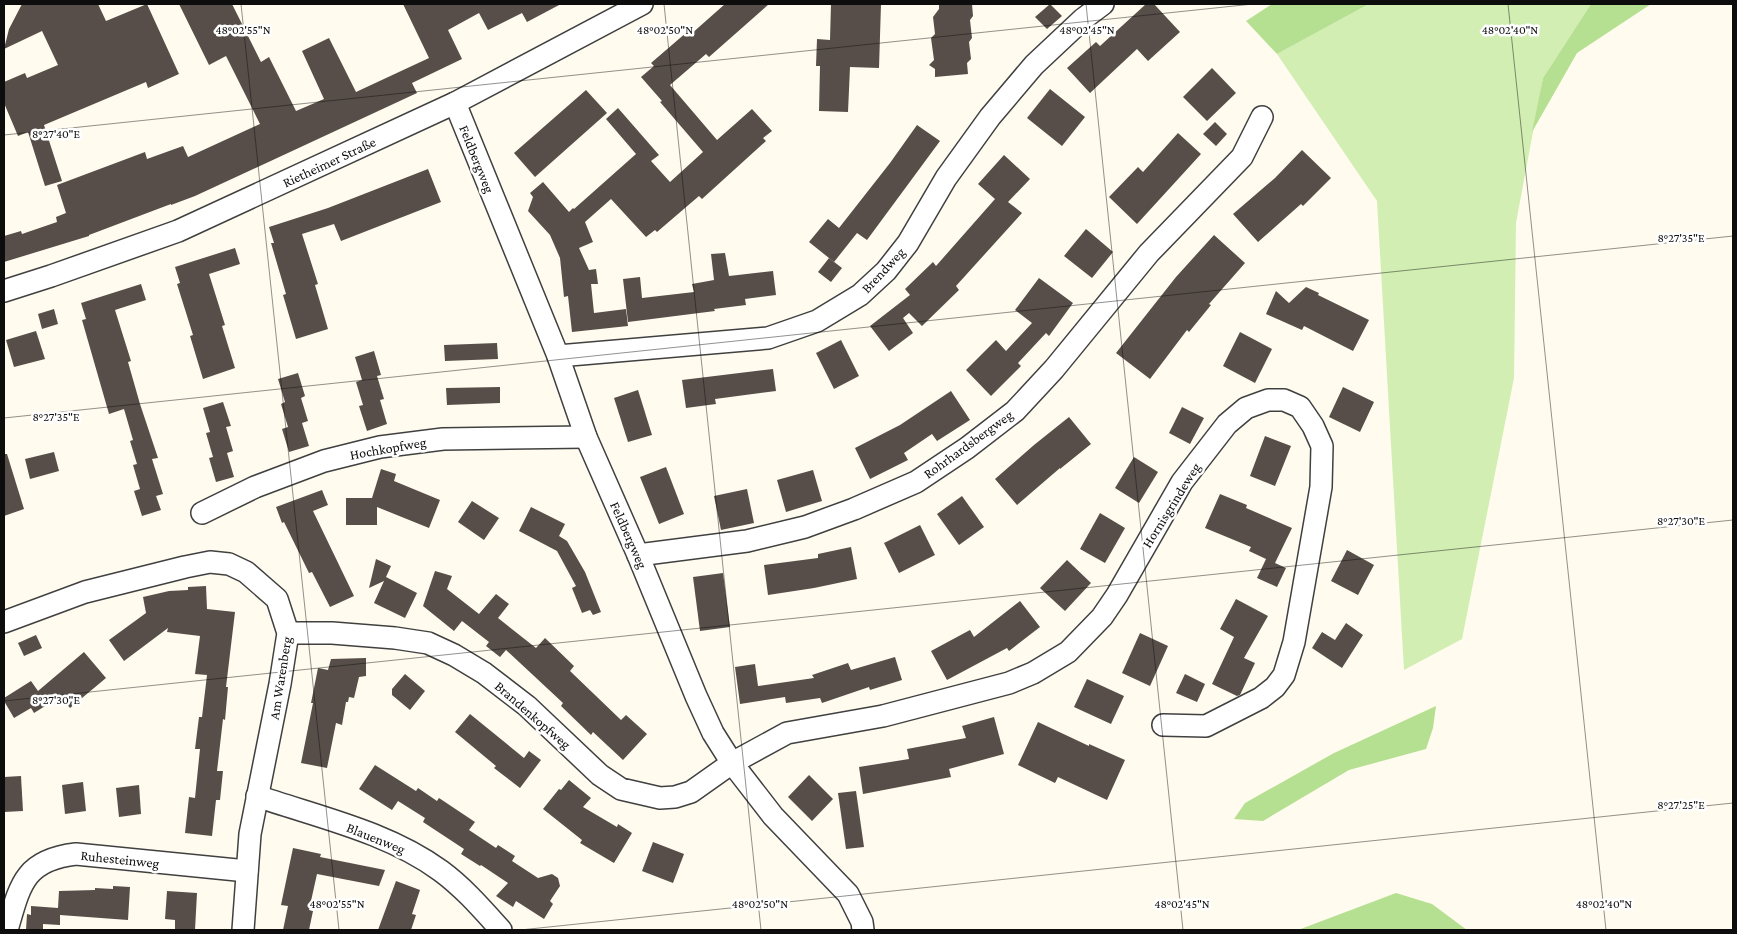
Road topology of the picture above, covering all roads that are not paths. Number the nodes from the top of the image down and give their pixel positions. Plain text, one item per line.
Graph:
1 (642, 4) edge
2 (1103, 4) edge
3 (455, 103) junction
4 (1262, 117) dead end
5 (4, 291) edge
6 (558, 356) junction
7 (586, 437) junction
8 (202, 513) dead end
9 (638, 555) junction
10 (4, 622) edge
11 (288, 633) junction
12 (1162, 725) dead end
13 (732, 763) junction
14 (257, 796) junction
15 (247, 871) junction
16 (7, 930) edge
17 (243, 930) edge
18 (501, 930) edge
19 (862, 930) edge

1 - 3 street, Rietheimer Straße
2 - 6 street, Brendweg
3 - 5 street, Rietheimer Straße
3 - 6 street, Feldbergweg
4 - 9 street, Rohrhardsbergweg
6 - 7 street, Feldbergweg
7 - 8 street, Hochkopfweg
7 - 9 street, Feldbergweg
9 - 13 street, Feldbergweg
10 - 11 street, Am Warenberg
11 - 13 street, Brandenkopfweg
11 - 14 street, Am Warenberg
12 - 13 street, Hornisgrindeweg
13 - 19 street, Feldbergweg
14 - 15 street, Am Warenberg
14 - 18 street, Blauenweg
15 - 16 street, Ruhesteinweg
15 - 17 street, Am Warenberg

